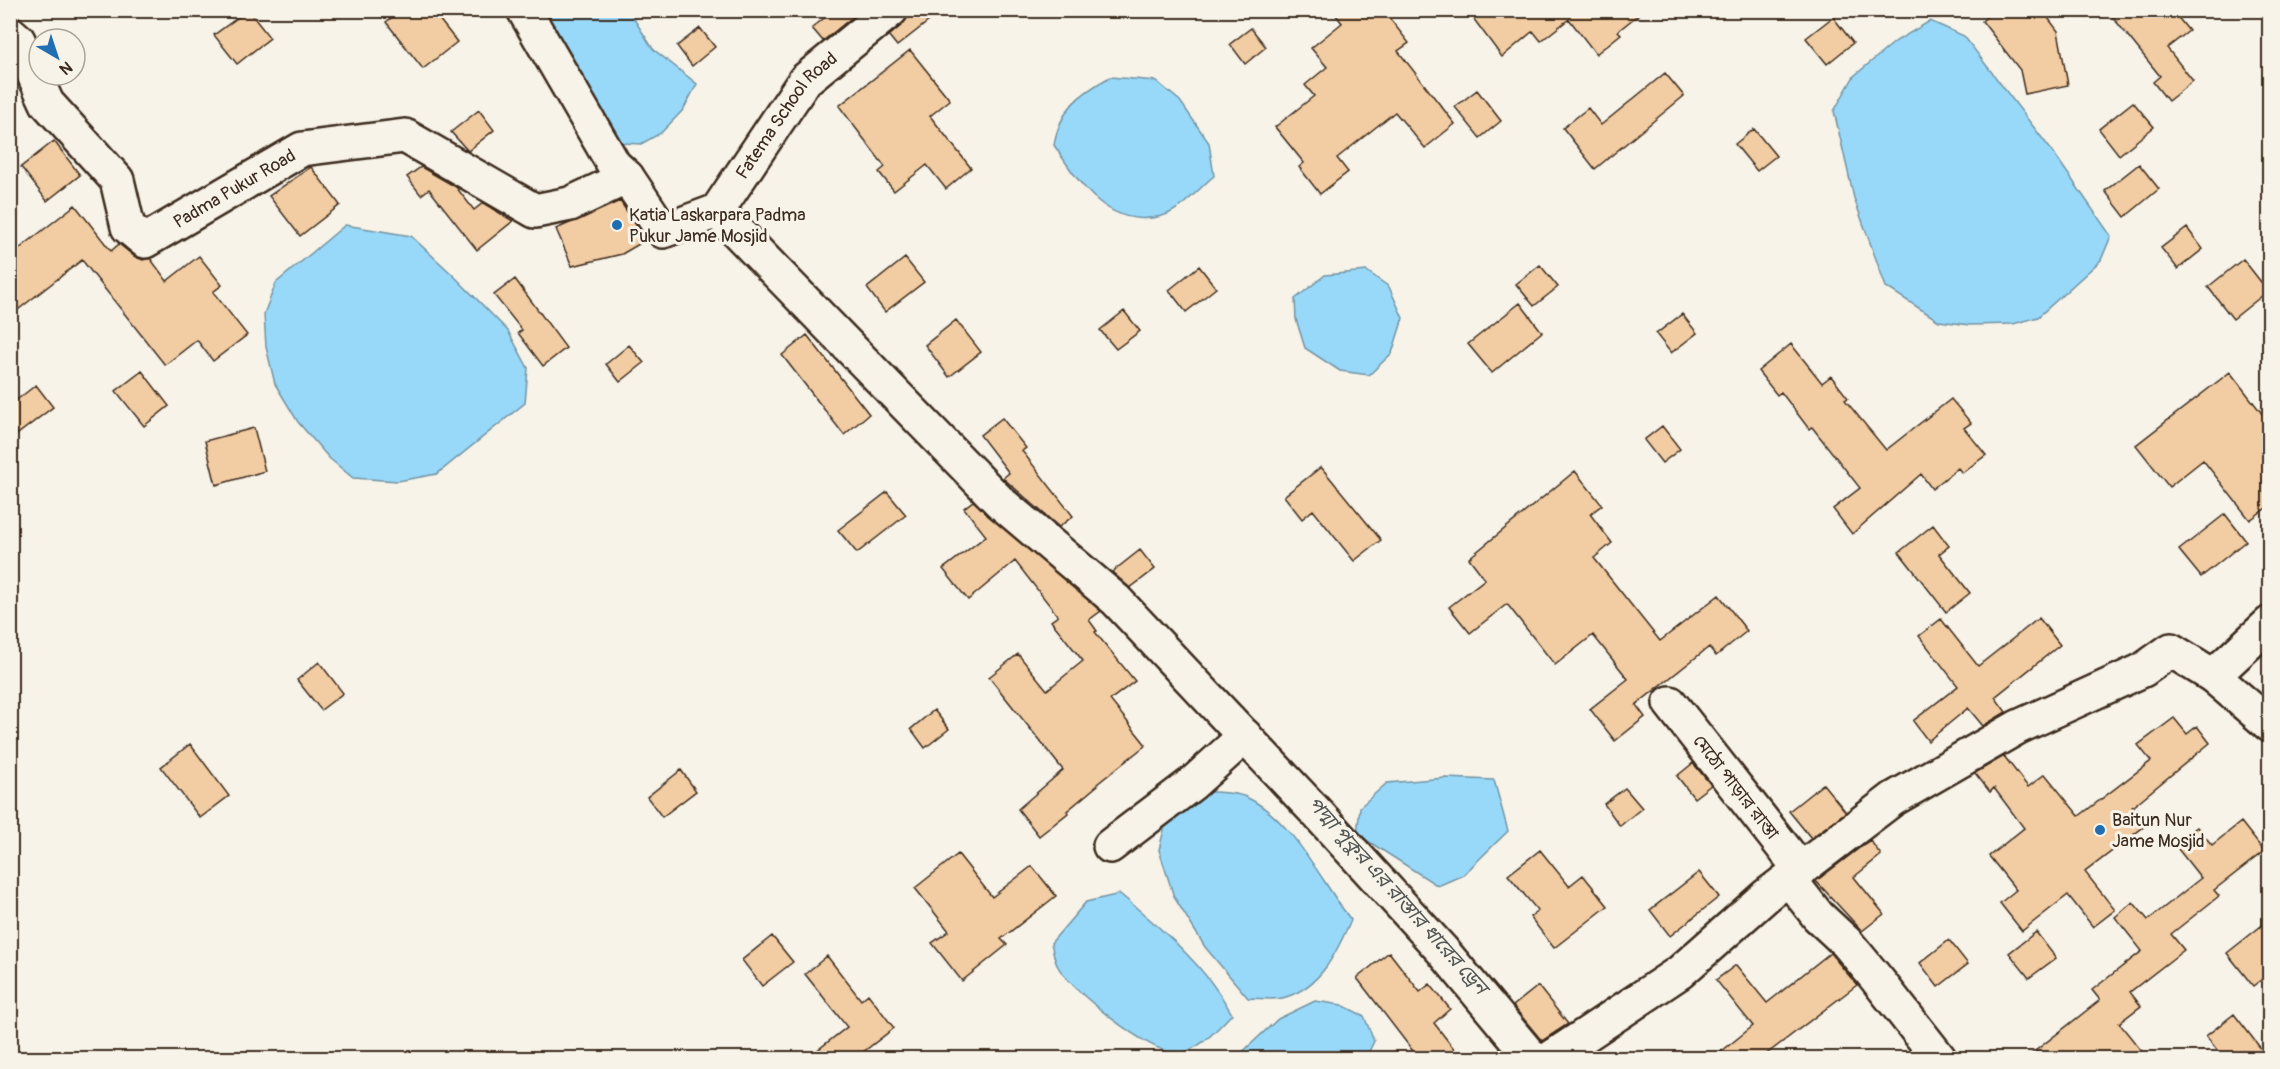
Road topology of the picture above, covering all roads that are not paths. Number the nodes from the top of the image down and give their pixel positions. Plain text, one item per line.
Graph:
1 (524, 10) edge
2 (891, 10) edge
3 (10, 33) edge
4 (627, 177) junction
5 (717, 211) junction
6 (2270, 623) edge
7 (2213, 676) junction
8 (1670, 703) dead end
9 (2270, 725) edge
10 (1245, 736) junction
11 (1110, 846) dead end
12 (1795, 875) junction
13 (1532, 1059) edge
14 (1551, 1059) edge
15 (1940, 1059) edge

1 - 4 street
2 - 5 street, Fatema School Road
3 - 4 street, Padma Pukur Road
4 - 5 street
5 - 10 street
6 - 7 street
7 - 9 street
7 - 12 street
8 - 12 street, মেঠো পাড়ার রাস্তা
10 - 11 street
10 - 13 street
12 - 14 street
12 - 15 street, মেঠো পাড়ার রাস্তা

